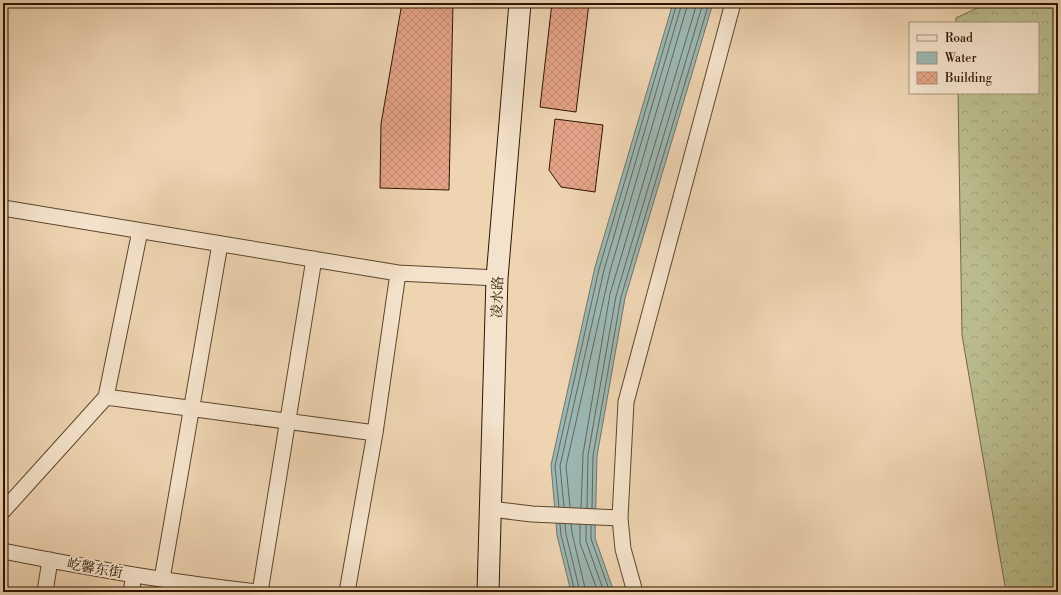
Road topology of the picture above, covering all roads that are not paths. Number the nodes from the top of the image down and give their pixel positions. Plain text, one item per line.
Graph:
1 (520, 3) edge
2 (733, 3) edge
3 (3, 208) edge
4 (140, 231) junction
5 (220, 244) junction
6 (314, 259) junction
7 (398, 273) junction
8 (497, 278) junction
9 (106, 397) junction
10 (192, 408) junction
11 (287, 421) junction
12 (375, 432) junction
13 (491, 509) junction
14 (3, 511) edge
15 (613, 518) junction
16 (3, 550) edge
17 (50, 560) junction
18 (134, 575) junction
19 (162, 579) junction
20 (213, 590) edge
21 (44, 592) edge
22 (131, 592) edge
23 (260, 592) edge
24 (347, 592) edge
25 (488, 592) edge
26 (635, 592) edge

1 - 8 street, 凌水路
2 - 15 street
3 - 4 street
4 - 5 street
4 - 9 street
5 - 6 street
5 - 10 street
6 - 7 street
6 - 11 street
7 - 8 street
7 - 12 street
8 - 13 street, 凌水路
9 - 10 street
9 - 14 street
10 - 11 street
10 - 19 street
11 - 12 street
11 - 23 street
12 - 24 street
13 - 15 street
13 - 25 street, 凌水路
15 - 26 street
16 - 17 street, 屹馨东街
17 - 18 street, 屹馨东街
17 - 21 street
18 - 19 street, 屹馨东街
18 - 22 street
19 - 20 street, 屹馨东街
20 - 23 street, 屹馨东街

